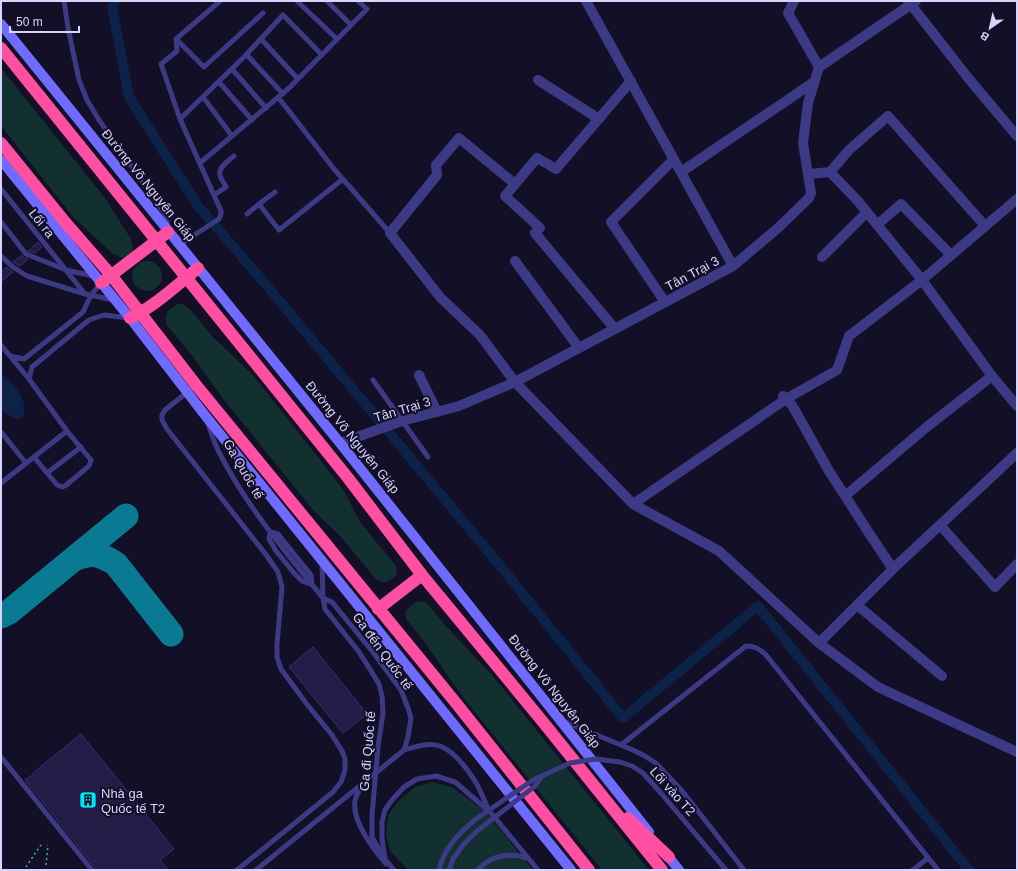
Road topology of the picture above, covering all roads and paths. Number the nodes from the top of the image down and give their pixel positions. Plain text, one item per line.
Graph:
1 (64, 1) edge
2 (220, 1) edge
3 (297, 1) edge
4 (327, 1) edge
5 (358, 1) edge
6 (586, 1) edge
7 (794, 1) edge
8 (912, 2) edge
9 (263, 13) dead end
10 (1, 24) edge
11 (351, 24) junction
12 (261, 39) junction
13 (337, 39) junction
14 (176, 40) junction
15 (1, 48) edge
16 (246, 55) junction
17 (322, 55) junction
18 (819, 67) junction
19 (232, 69) junction
20 (298, 79) junction
21 (538, 80) dead end
22 (631, 81) junction
23 (219, 82) junction
24 (814, 82) junction
25 (281, 96) junction
26 (203, 97) junction
27 (266, 108) junction
28 (180, 119) junction
29 (599, 119) junction
30 (252, 120) junction
31 (232, 136) junction
32 (1017, 136) edge
33 (1, 143) edge
34 (234, 156) dead end
35 (674, 159) junction
36 (1, 160) edge
37 (200, 163) junction
38 (681, 172) junction
39 (830, 172) junction
40 (808, 174) junction
41 (343, 179) junction
42 (515, 184) junction
43 (1, 189) edge
44 (275, 192) dead end
45 (214, 195) junction
46 (1017, 199) edge
47 (259, 204) junction
48 (866, 212) junction
49 (247, 214) dead end
50 (1, 222) edge
51 (877, 225) junction
52 (985, 226) junction
53 (168, 232) junction
54 (390, 233) junction
55 (157, 241) junction
56 (179, 245) junction
57 (951, 255) junction
58 (1, 256) edge
59 (822, 257) dead end
60 (515, 261) dead end
61 (733, 266) junction
62 (198, 268) junction
63 (66, 270) junction
64 (111, 275) junction
65 (186, 277) junction
66 (98, 279) junction
67 (922, 280) junction
68 (85, 294) junction
69 (91, 295) junction
70 (114, 300) junction
71 (665, 302) junction
72 (141, 312) junction
73 (130, 318) junction
74 (615, 329) junction
75 (259, 343) junction
76 (1, 345) edge
77 (579, 348) junction
78 (10, 356) junction
79 (261, 369) junction
80 (419, 375) dead end
81 (992, 376) junction
82 (29, 379) junction
83 (373, 380) dead end
84 (516, 382) junction
85 (195, 390) junction
86 (784, 398) junction
87 (1017, 406) edge
88 (437, 412) junction
89 (204, 414) junction
90 (402, 422) junction
91 (67, 430) junction
92 (1, 432) edge
93 (340, 443) junction
94 (81, 447) junction
95 (1017, 453) edge
96 (34, 457) junction
97 (428, 457) dead end
98 (26, 463) junction
99 (47, 473) junction
100 (1, 483) edge
101 (845, 496) junction
102 (633, 504) junction
103 (940, 525) junction
104 (270, 532) junction
105 (322, 561) junction
106 (1017, 564) edge
107 (893, 569) junction
108 (422, 575) junction
109 (312, 585) junction
110 (323, 598) junction
111 (857, 605) junction
112 (378, 609) junction
113 (820, 643) junction
114 (942, 676) dead end
115 (560, 719) junction
116 (621, 745) junction
117 (404, 750) junction
118 (1017, 752) edge
119 (1, 757) edge
120 (541, 777) junction
121 (363, 783) junction
122 (594, 786) junction
123 (489, 811) junction
124 (43, 844) dead end
125 (47, 845) dead end
126 (669, 857) junction
127 (928, 858) junction
128 (385, 859) junction
129 (530, 860) junction
130 (46, 865) dead end
131 (26, 867) dead end
132 (92, 870) edge
133 (237, 870) edge
134 (256, 870) edge
135 (390, 870) edge
136 (394, 870) edge
137 (439, 870) edge
138 (448, 870) edge
139 (478, 870) edge
140 (538, 870) edge
141 (571, 870) edge
142 (590, 870) edge
143 (662, 870) edge
144 (679, 870) edge
145 (726, 870) edge
146 (744, 870) edge
147 (913, 870) edge
148 (938, 870) edge

1 - 53 lane
2 - 14 lane
3 - 13 lane
4 - 11 lane
5 - 11 lane
6 - 22 street
7 - 18 street
8 - 18 street
8 - 32 street
9 - 14 lane
10 - 53 main road, Đường Võ Nguyên Giáp
11 - 13 lane
12 - 16 lane
12 - 17 lane
12 - 20 lane
13 - 17 lane
14 - 28 lane
15 - 55 highway
16 - 19 lane
16 - 25 lane
17 - 20 lane
18 - 24 street, Tân Trại 3
19 - 23 lane
19 - 27 lane
20 - 25 lane
21 - 29 street
22 - 29 street
22 - 35 street
23 - 26 lane
23 - 30 lane
24 - 38 street
24 - 40 street, Tân Trại 3
25 - 27 lane
25 - 41 lane
26 - 28 lane
26 - 31 lane
27 - 30 lane
28 - 37 lane
29 - 42 street
30 - 31 lane
31 - 37 lane
33 - 64 highway
34 - 45 lane
35 - 38 street
35 - 71 street
36 - 66 main road
37 - 45 lane
38 - 61 street
39 - 40 street
39 - 48 street
39 - 52 street
40 - 61 street, Tân Trại 3
41 - 47 lane
41 - 54 lane
42 - 54 street
42 - 74 street
43 - 63 lane, Lối ra
44 - 47 lane
45 - 56 lane
46 - 52 street
47 - 49 lane
48 - 51 street
48 - 59 street
50 - 63 lane, Lối ra
51 - 57 street
51 - 67 street
52 - 57 street
53 - 55 highway
53 - 56 main road, Đường Võ Nguyên Giáp
54 - 84 street
55 - 64 highway
55 - 65 highway
56 - 62 main road, Đường Võ Nguyên Giáp
57 - 67 street
58 - 68 lane
60 - 77 street
61 - 71 street, Tân Trại 3
62 - 65 highway
62 - 75 main road, Đường Võ Nguyên Giáp
63 - 66 lane, Lối ra
63 - 68 lane, Lối ra
64 - 66 highway
64 - 72 highway
65 - 72 highway
65 - 79 highway
66 - 69 lane
66 - 70 main road
67 - 81 street
67 - 86 street
68 - 69 lane
69 - 70 lane
69 - 78 lane
70 - 73 main road
71 - 74 street, Tân Trại 3
72 - 73 highway
72 - 85 highway
73 - 82 lane
73 - 85 main road
74 - 77 street, Tân Trại 3
75 - 79 main road
75 - 93 main road, Đường Võ Nguyên Giáp
76 - 78 lane
77 - 84 street, Tân Trại 3
78 - 82 lane
79 - 108 highway
80 - 88 street
81 - 87 street
81 - 101 street
82 - 91 lane
83 - 90 lane
84 - 88 street, Tân Trại 3
84 - 102 street
85 - 89 main road
85 - 89 main road
85 - 112 highway
85 - 133 lane
86 - 101 street
86 - 102 street
88 - 90 street, Tân Trại 3
89 - 104 lane, Ga Quốc tế
89 - 105 main road
90 - 93 street, Tân Trại 3
90 - 97 lane
91 - 94 lane
91 - 96 lane
92 - 98 lane
93 - 115 main road, Đường Võ Nguyên Giáp
94 - 99 lane
94 - 99 lane
95 - 103 street
96 - 98 lane
96 - 99 lane
98 - 100 lane
101 - 107 street
102 - 113 street
103 - 106 street
103 - 107 street
104 - 109 lane, Ga Quốc tế
104 - 109 lane, Ga Quốc tế
105 - 110 lane
105 - 141 main road
107 - 111 street
108 - 112 highway
108 - 122 highway
109 - 110 lane, Ga Quốc tế
110 - 117 lane, Ga đến Quốc tế
110 - 128 lane, Ga đi Quốc tế, bridge
111 - 113 street
111 - 114 street
112 - 142 highway
113 - 118 street
115 - 116 lane
115 - 126 main road, Đường Võ Nguyên Giáp
116 - 127 lane
116 - 146 lane
117 - 121 lane
117 - 123 lane
119 - 132 lane
120 - 137 lane, bridge
120 - 138 lane, bridge
120 - 145 lane, Lối vào T2, bridge
121 - 134 lane
121 - 135 lane
122 - 126 highway
122 - 143 highway
123 - 128 lane
123 - 129 lane
124 - 131 path
125 - 130 path
126 - 144 main road, Đường Võ Nguyên Giáp
127 - 147 lane
127 - 148 lane
128 - 136 lane, Ga đi Quốc tế
129 - 139 lane
129 - 140 lane

